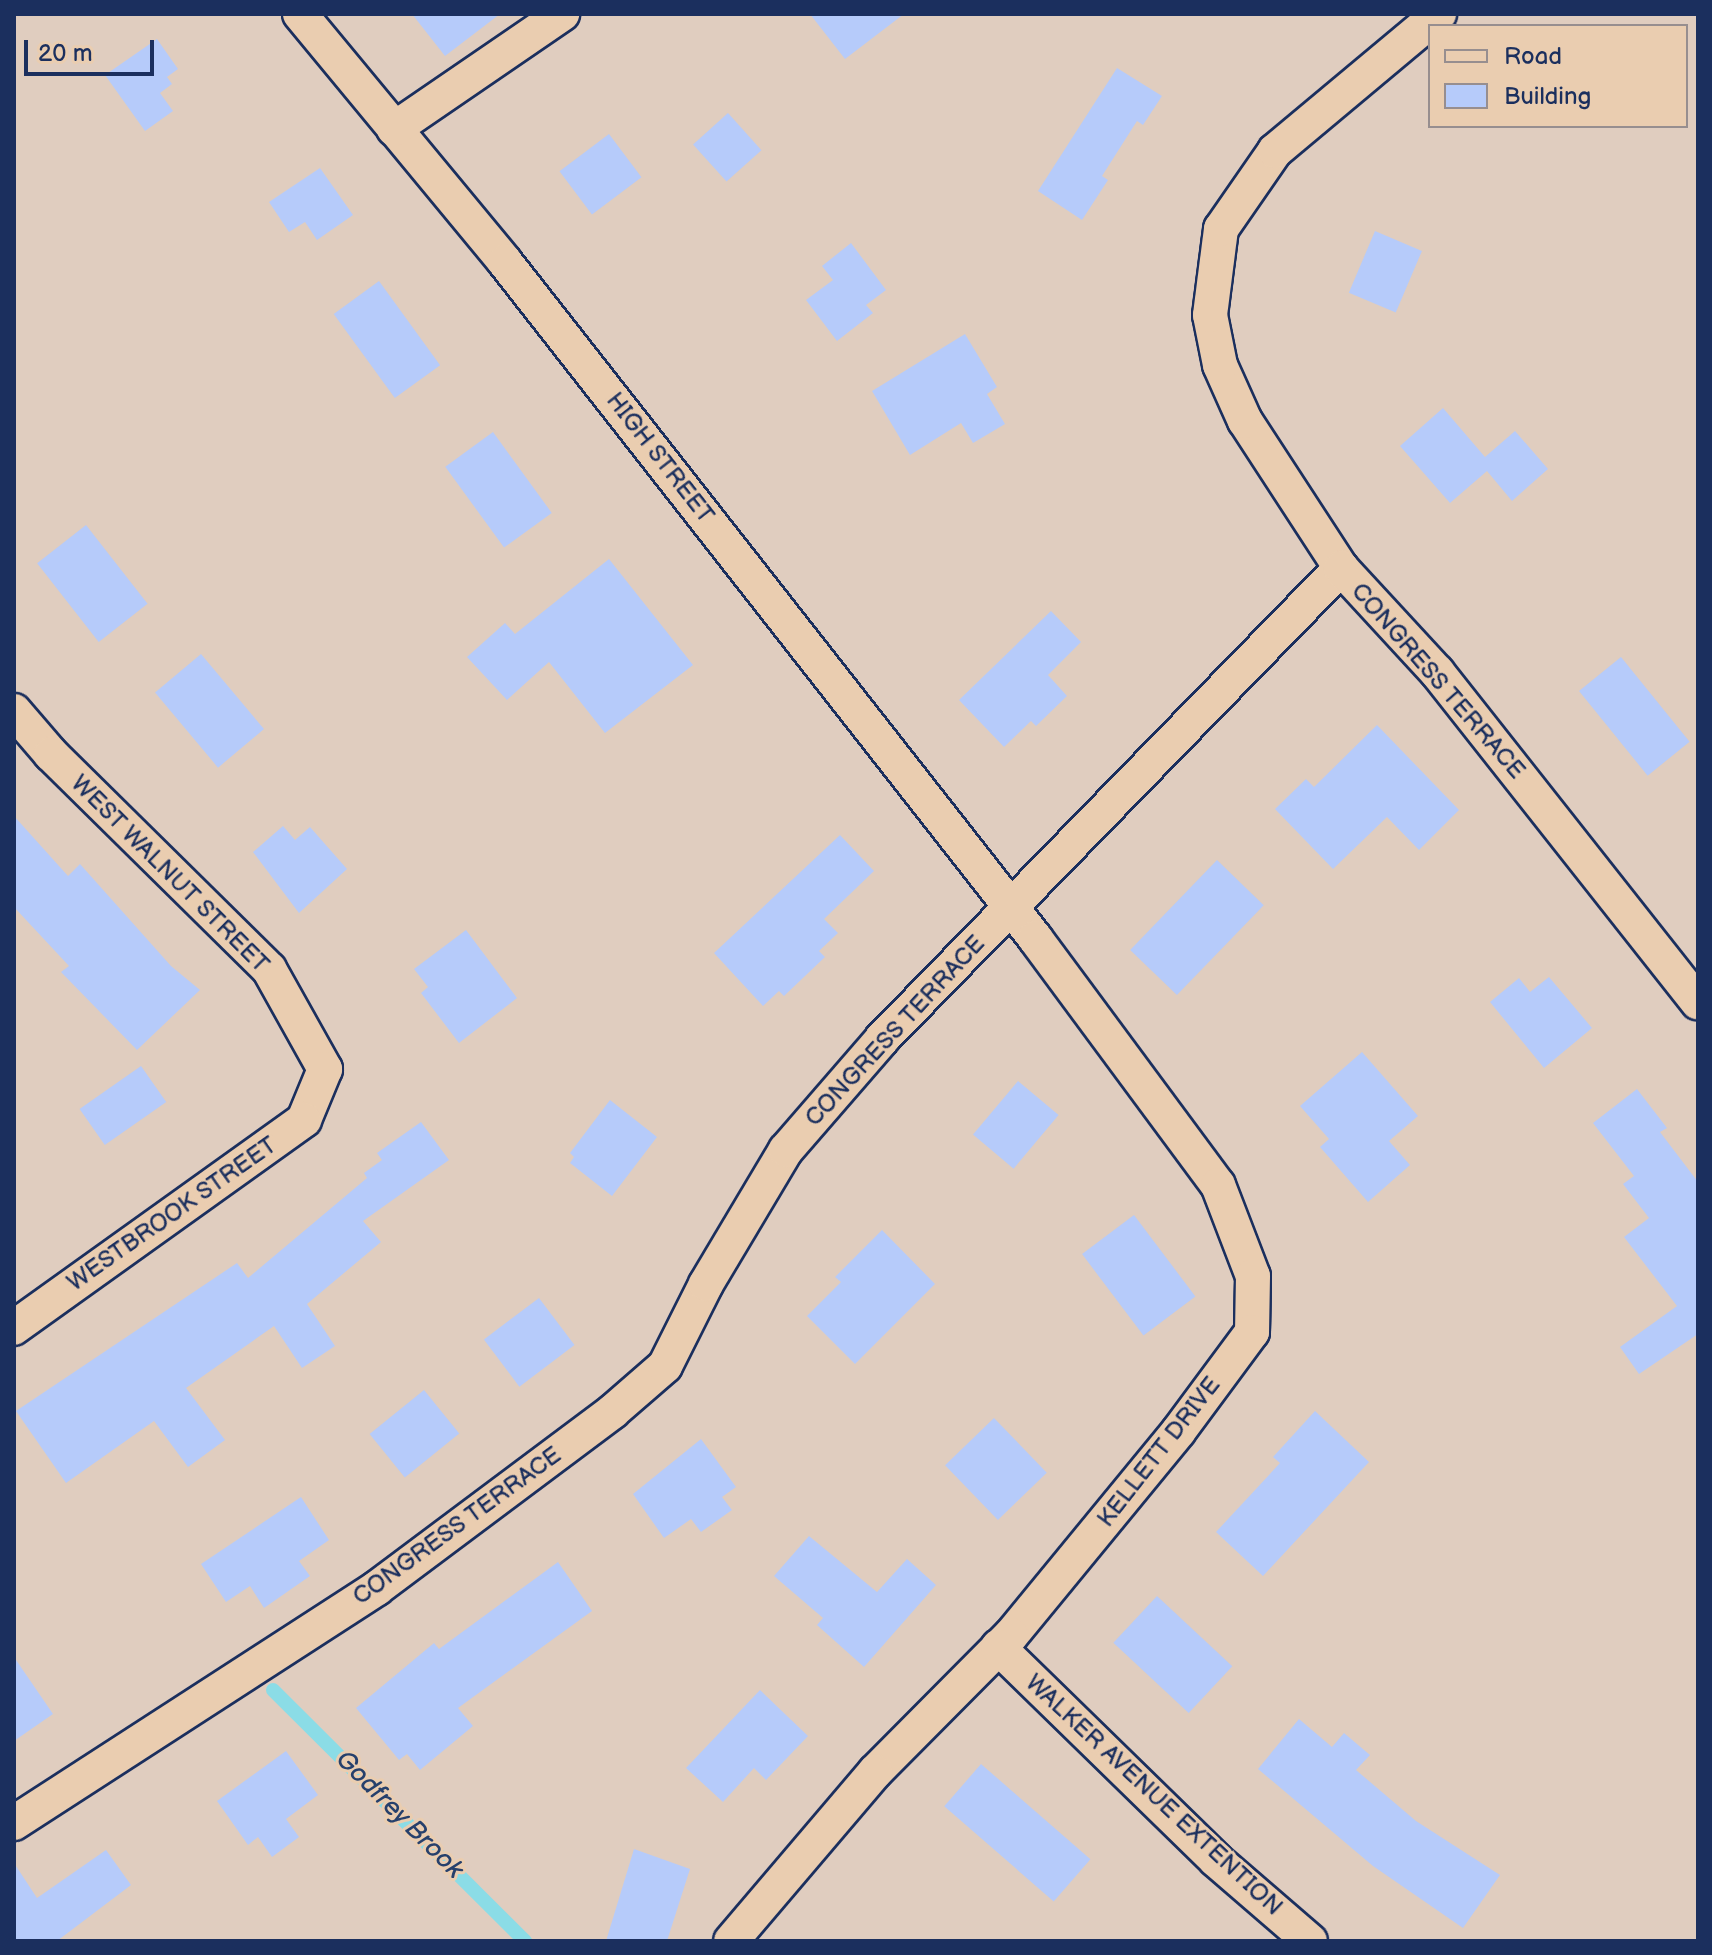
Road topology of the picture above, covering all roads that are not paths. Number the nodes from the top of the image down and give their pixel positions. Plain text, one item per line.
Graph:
1 (300, 14) edge
2 (562, 14) edge
3 (1439, 14) edge
4 (394, 129) junction
5 (1341, 568) junction
6 (14, 711) edge
7 (1011, 908) junction
8 (1698, 1002) edge
9 (317, 1090) joint
10 (14, 1328) edge
11 (998, 1647) junction
12 (14, 1823) edge
13 (731, 1941) edge
14 (1310, 1941) edge

1 - 4 street, HIGH STREET
2 - 4 street
3 - 5 street
4 - 7 street, HIGH STREET
5 - 7 street, CONGRESS TERRACE
5 - 8 street, CONGRESS TERRACE
6 - 9 street, WEST WALNUT STREET
7 - 11 street, KELLETT DRIVE
7 - 12 street, CONGRESS TERRACE
9 - 10 street, WESTBROOK STREET
11 - 13 street, KELLETT DRIVE
11 - 14 street, WALKER AVENUE EXTENTION

